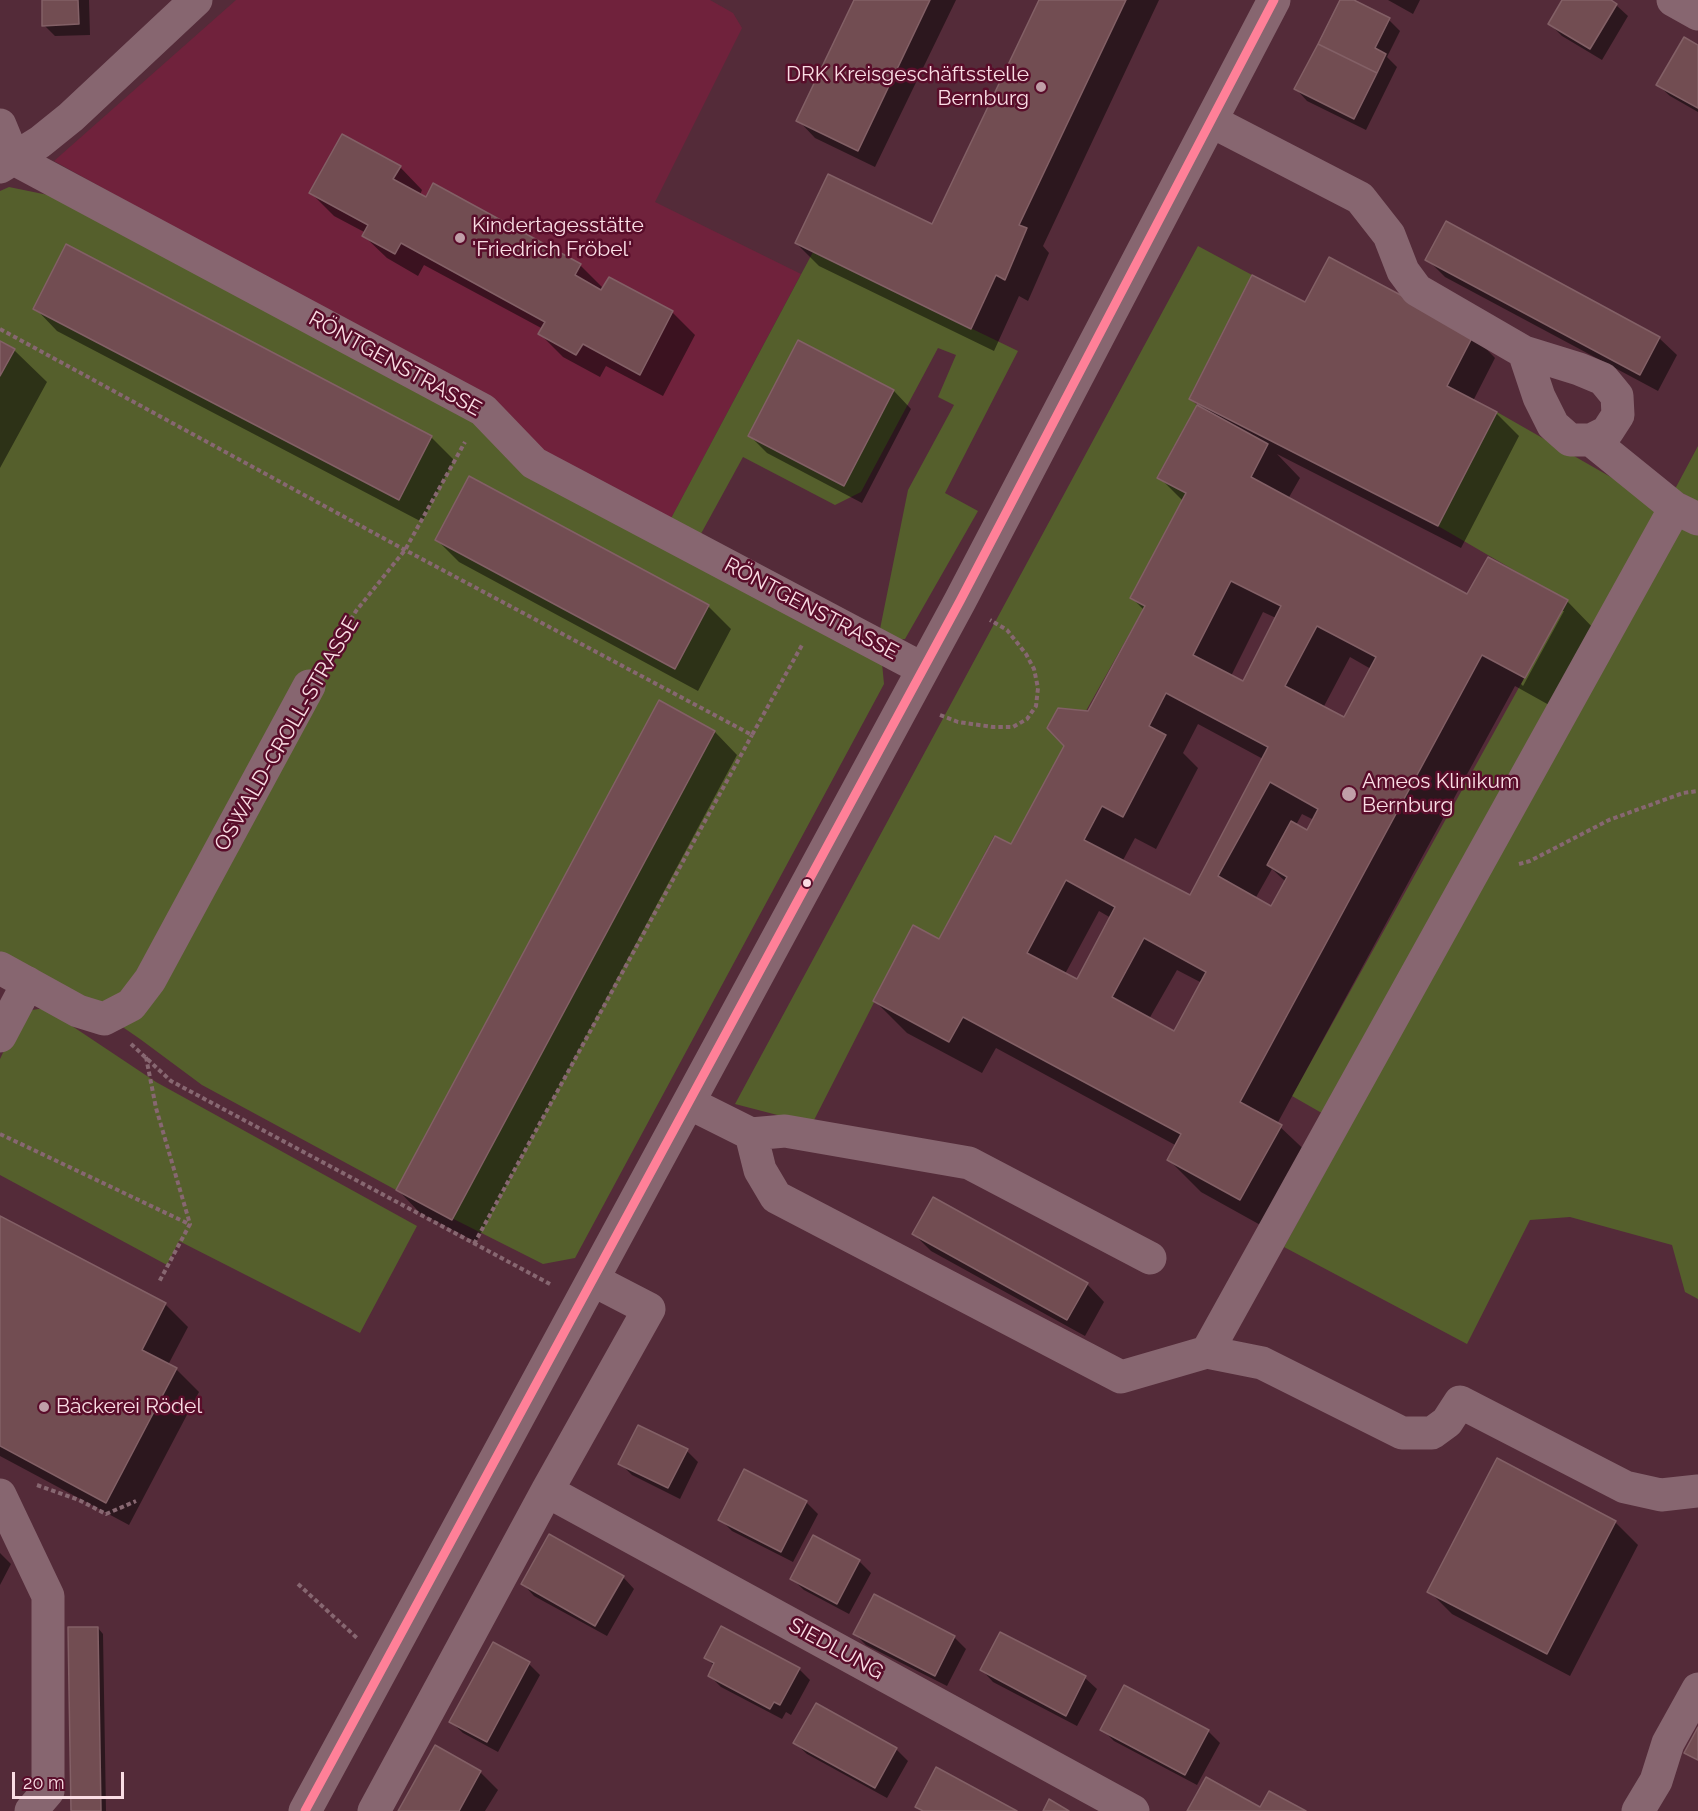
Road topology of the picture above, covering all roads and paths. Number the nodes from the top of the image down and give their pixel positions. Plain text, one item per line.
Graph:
1 (196, 0) edge
2 (1274, 0) edge
3 (1672, 0) edge
4 (1698, 14) edge
5 (1211, 121) junction
6 (0, 125) edge
7 (7, 163) edge
8 (0, 330) edge
9 (1524, 352) junction
10 (483, 410) junction
11 (1591, 440) junction
12 (1687, 514) edge
13 (405, 549) junction
14 (960, 601) junction
15 (819, 612) junction
16 (923, 669) junction
17 (309, 686) joint
18 (905, 702) junction
19 (752, 735) junction
20 (1698, 791) edge
21 (1472, 875) junction
22 (0, 968) edge
23 (28, 983) junction
24 (104, 1019) junction
25 (0, 1036) edge
26 (146, 1057) junction
27 (689, 1103) junction
28 (0, 1134) edge
29 (751, 1134) junction
30 (190, 1224) junction
31 (474, 1244) junction
32 (1150, 1258) dead end
33 (159, 1282) dead end
34 (587, 1291) junction
35 (1207, 1352) junction
36 (37, 1485) dead end
37 (547, 1491) junction
38 (1698, 1491) edge
39 (0, 1495) edge
40 (136, 1501) dead end
41 (298, 1584) dead end
42 (384, 1663) junction
43 (1698, 1689) edge
44 (1127, 1809) edge
45 (31, 1811) edge
46 (304, 1811) edge
47 (374, 1811) edge
48 (1638, 1811) edge

1 - 7 street
2 - 5 street
3 - 4 street
5 - 9 street
5 - 14 street
6 - 7 street
7 - 10 street, RÖNTGENSTRASSE
8 - 13 path
9 - 11 street
9 - 11 street
10 - 13 path, OSWALD-CROLL-STRASSE
10 - 15 street, RÖNTGENSTRASSE
11 - 12 street
12 - 21 street
13 - 17 path, OSWALD-CROLL-STRASSE
13 - 19 path
14 - 16 street
14 - 18 path
15 - 16 street, RÖNTGENSTRASSE
15 - 19 path
16 - 18 street
17 - 24 street, OSWALD-CROLL-STRASSE
18 - 27 street
19 - 31 path
20 - 21 path
21 - 35 street
22 - 23 street
23 - 24 street
23 - 25 street
24 - 26 path
26 - 30 path
26 - 31 path
27 - 29 street
27 - 34 street
28 - 30 path
29 - 32 street
29 - 35 street
30 - 33 path
31 - 34 path
34 - 37 street
34 - 42 street
35 - 38 street
36 - 40 path
37 - 44 street, SIEDLUNG
37 - 47 street
39 - 45 street
41 - 42 path
42 - 46 street
43 - 48 street

